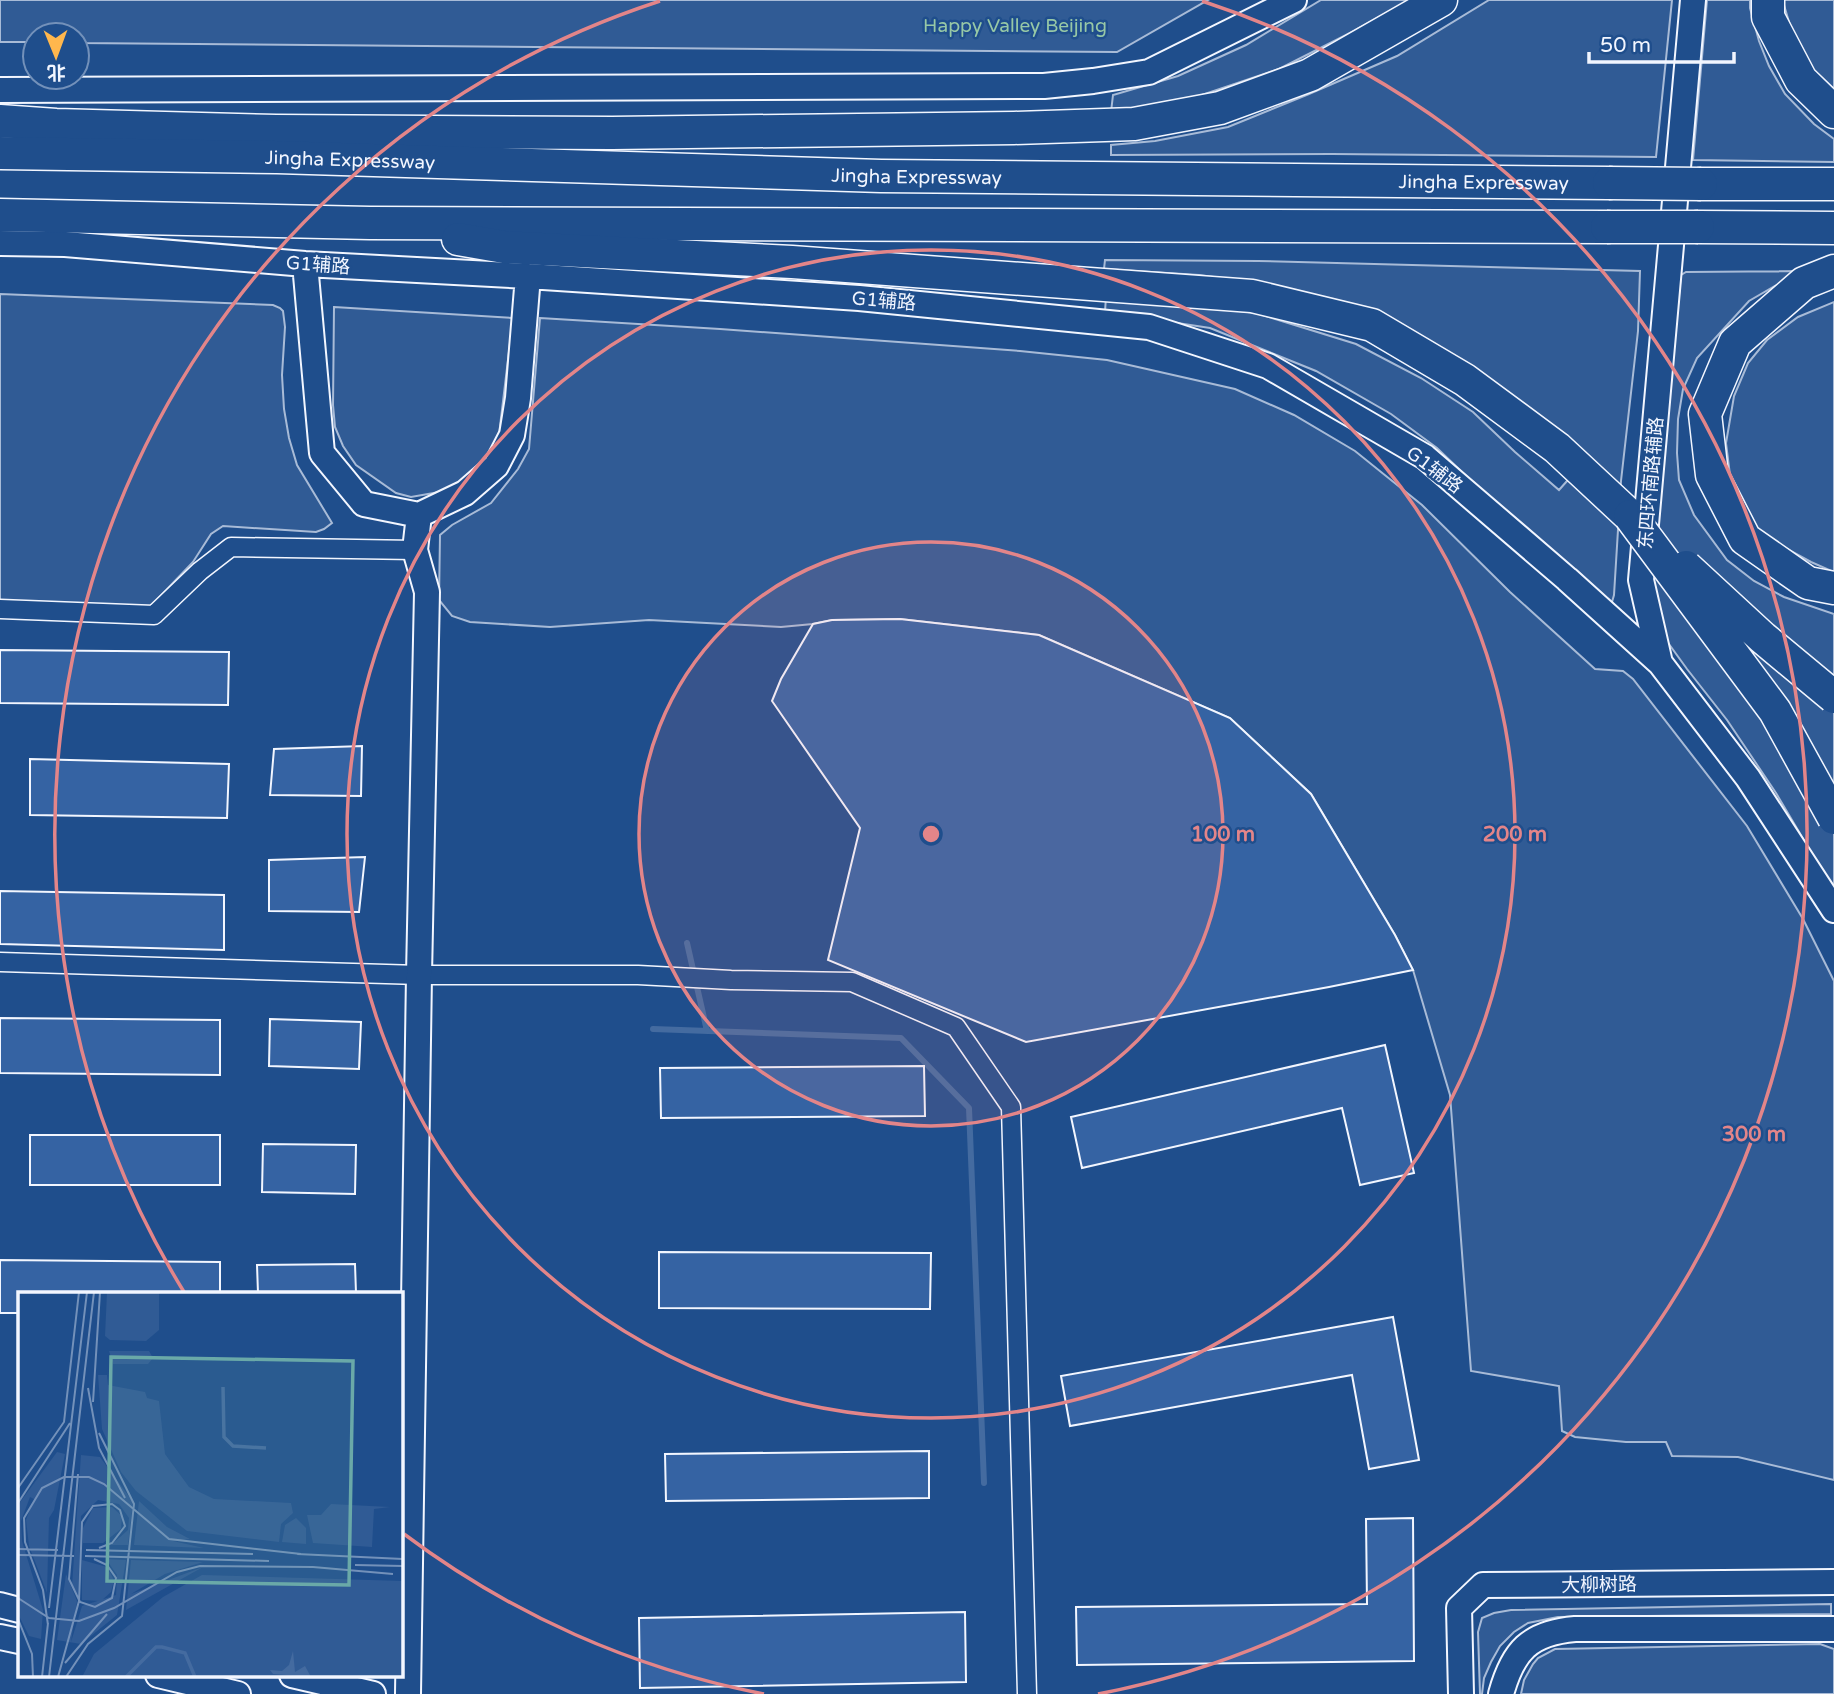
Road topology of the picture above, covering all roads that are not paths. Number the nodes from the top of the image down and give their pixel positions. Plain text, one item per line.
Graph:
1 (1294, 0) edge
2 (1441, 0) edge
3 (1693, 0) edge
4 (1768, 0) edge
5 (0, 90) edge
6 (1834, 112) edge
7 (0, 121) edge
8 (56, 125) junction
9 (276, 131) junction
10 (0, 153) edge
11 (152, 154) junction
12 (1834, 184) edge
13 (0, 215) edge
14 (370, 223) junction
15 (1834, 228) edge
16 (0, 243) edge
17 (305, 264) junction
18 (1834, 271) edge
19 (528, 276) junction
20 (419, 515) junction
21 (1630, 516) junction
22 (415, 550) junction
23 (1834, 588) edge
24 (0, 609) edge
25 (1660, 663) junction
26 (1834, 697) edge
27 (1834, 818) edge
28 (1834, 910) edge
29 (0, 962) edge
30 (419, 975) junction
31 (1834, 1582) edge
32 (0, 1605) edge
33 (18, 1610) edge
34 (1834, 1629) edge
35 (0, 1637) edge
36 (18, 1641) edge
37 (162, 1676) edge
38 (296, 1676) edge
39 (237, 1694) edge
40 (373, 1694) edge
41 (408, 1694) edge
42 (1027, 1694) edge
43 (1461, 1694) edge
44 (1501, 1694) edge

1 - 5 street
2 - 9 highway
3 - 25 street, 东四环南路辅路
4 - 6 highway
7 - 8 highway
8 - 9 highway
8 - 11 highway
9 - 11 highway
10 - 11 highway, Jingha Expressway
11 - 12 highway, Jingha Expressway, bridge
13 - 14 highway
14 - 15 highway, bridge
14 - 21 highway
16 - 17 street, G1辅路
17 - 19 street, G1辅路
17 - 20 street
18 - 23 highway
19 - 20 street
19 - 25 street, G1辅路
20 - 22 street
21 - 26 highway, bridge
21 - 27 highway, bridge
22 - 24 street
22 - 30 street
25 - 28 street, 东四环南路辅路
29 - 30 street
30 - 41 street
30 - 42 street
31 - 43 street, 大柳树路
32 - 33 street
34 - 44 street
35 - 36 street
37 - 39 street
38 - 40 street

